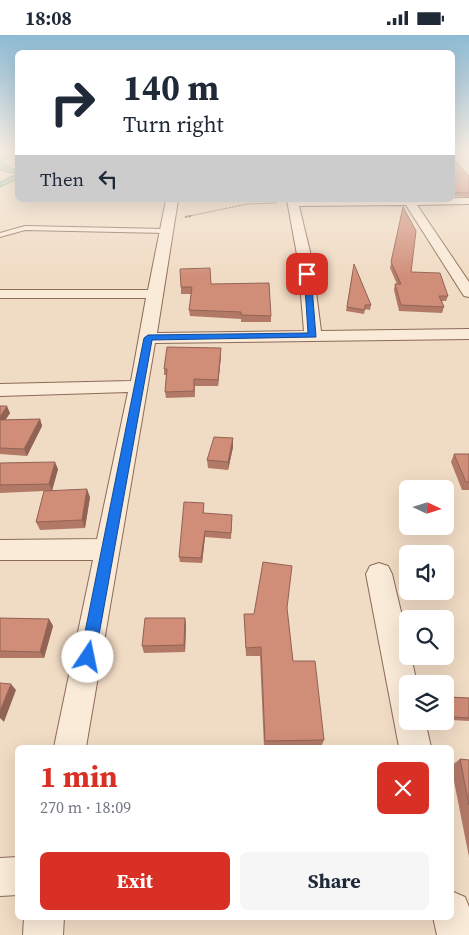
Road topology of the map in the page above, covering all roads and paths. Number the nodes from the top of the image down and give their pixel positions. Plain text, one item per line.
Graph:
1 (455, 201) edge
2 (469, 201) edge
3 (278, 202) edge
4 (293, 202) edge
5 (410, 202) edge
6 (168, 217) edge
7 (0, 235) edge
8 (469, 293) edge
9 (0, 294) edge
10 (154, 294) junction
11 (313, 335) junction
12 (469, 335) edge
13 (148, 338) junction
14 (139, 386) junction
15 (0, 390) edge
16 (108, 549) junction
17 (0, 550) edge
18 (378, 575) dead end
19 (400, 675) edge
20 (412, 730) edge
21 (70, 745) edge
22 (415, 745) edge
23 (0, 877) edge
24 (15, 877) edge
25 (44, 920) edge
26 (453, 920) edge
27 (43, 935) edge
28 (457, 935) edge

1 - 2 street
3 - 6 path
4 - 11 street
5 - 8 street
6 - 7 lane
6 - 10 street
9 - 10 street
10 - 13 street
11 - 12 street
11 - 13 street
13 - 14 street
14 - 15 street
14 - 16 street
16 - 17 street
16 - 21 street
18 - 19 street
20 - 22 street
23 - 24 street
25 - 27 street
26 - 28 street

